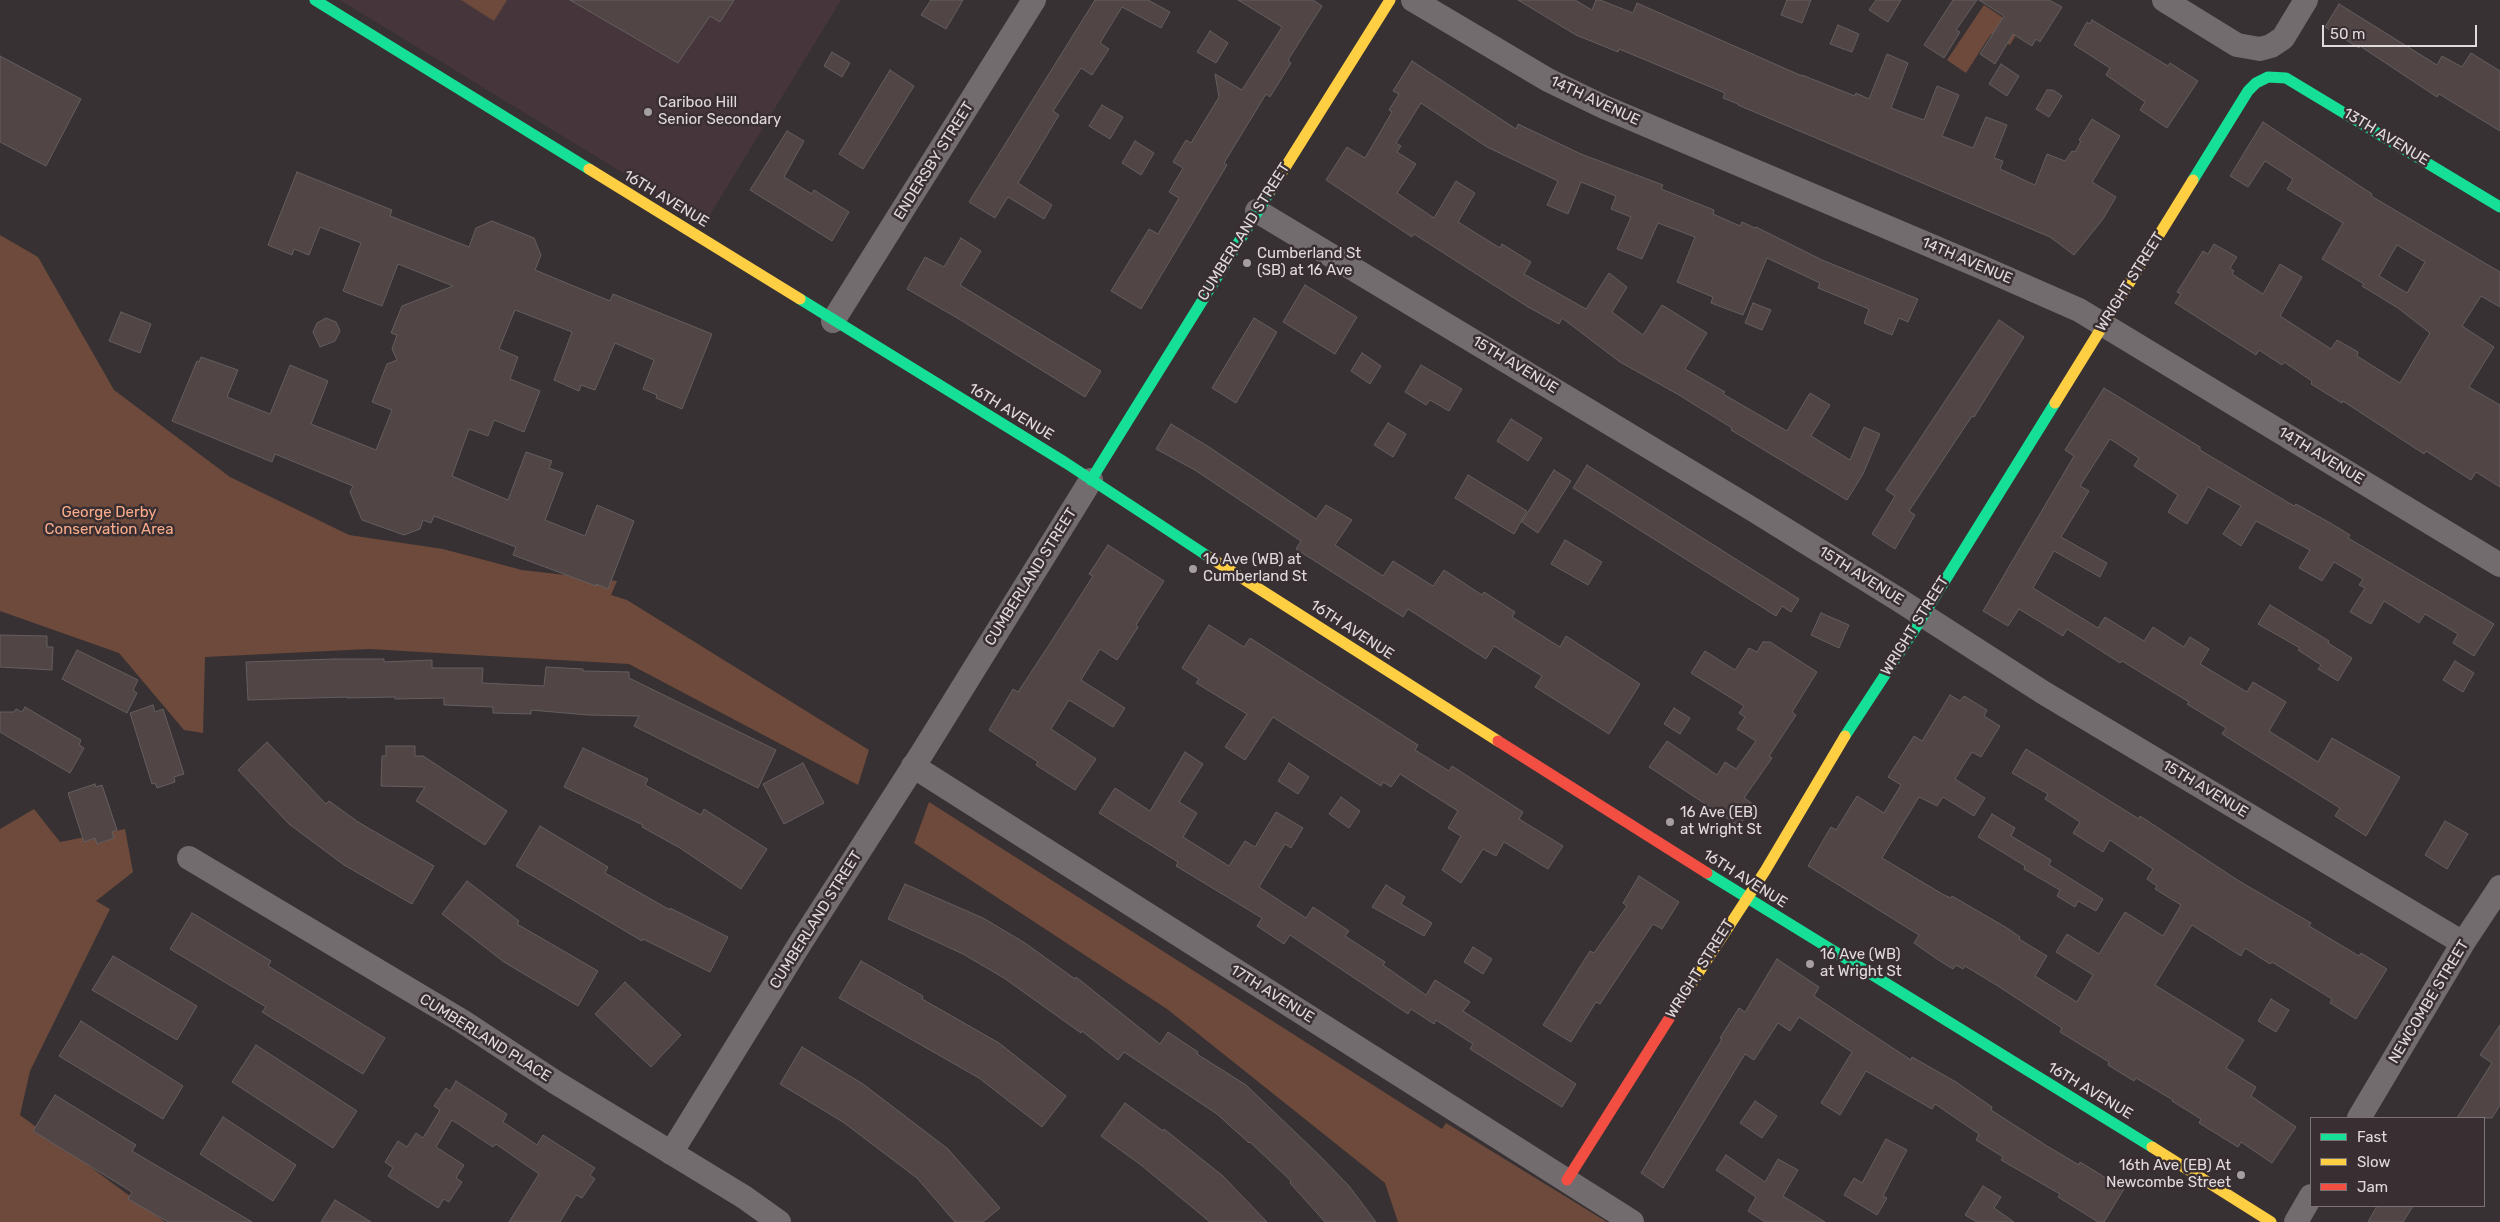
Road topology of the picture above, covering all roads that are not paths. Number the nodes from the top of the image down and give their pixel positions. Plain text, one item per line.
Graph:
1 (315, 0) edge
2 (1034, 0) edge
3 (1390, 0) edge
4 (1413, 0) edge
5 (2164, 0) edge
6 (2306, 0) edge
7 (2268, 77) joint
8 (2500, 207) edge
9 (1257, 211) junction
10 (832, 321) junction
11 (2103, 325) junction
12 (1091, 480) junction
13 (2500, 565) edge
14 (1922, 614) junction
15 (913, 766) junction
16 (189, 858) dead end
17 (2500, 887) edge
18 (1745, 898) junction
19 (2463, 943) junction
20 (2360, 1117) edge
21 (671, 1153) junction
22 (1567, 1180) junction
23 (2310, 1198) edge
24 (779, 1222) edge
25 (1632, 1222) edge
26 (2271, 1222) edge
27 (2296, 1222) edge

1 - 10 street, 16TH AVENUE
2 - 10 street, ENDERSBY STREET
3 - 9 street, CUMBERLAND STREET
4 - 11 street, 14TH AVENUE
5 - 6 street
7 - 8 street, 13TH AVENUE
7 - 11 street, WRIGHT STREET
9 - 12 street, CUMBERLAND STREET
9 - 14 street, 15TH AVENUE
10 - 12 street, 16TH AVENUE
11 - 13 street, 14TH AVENUE
11 - 14 street, WRIGHT STREET
12 - 15 street, CUMBERLAND STREET
12 - 18 street, 16TH AVENUE
14 - 18 street, WRIGHT STREET
14 - 19 street, 15TH AVENUE
15 - 21 street, CUMBERLAND STREET
15 - 22 street, 17TH AVENUE
16 - 21 street, CUMBERLAND PLACE
17 - 19 street, NEWCOMBE STREET
18 - 22 street, WRIGHT STREET
18 - 26 street, 16TH AVENUE
19 - 20 street, NEWCOMBE STREET
21 - 24 street, CUMBERLAND PLACE
22 - 25 street, 17TH AVENUE
23 - 27 street

